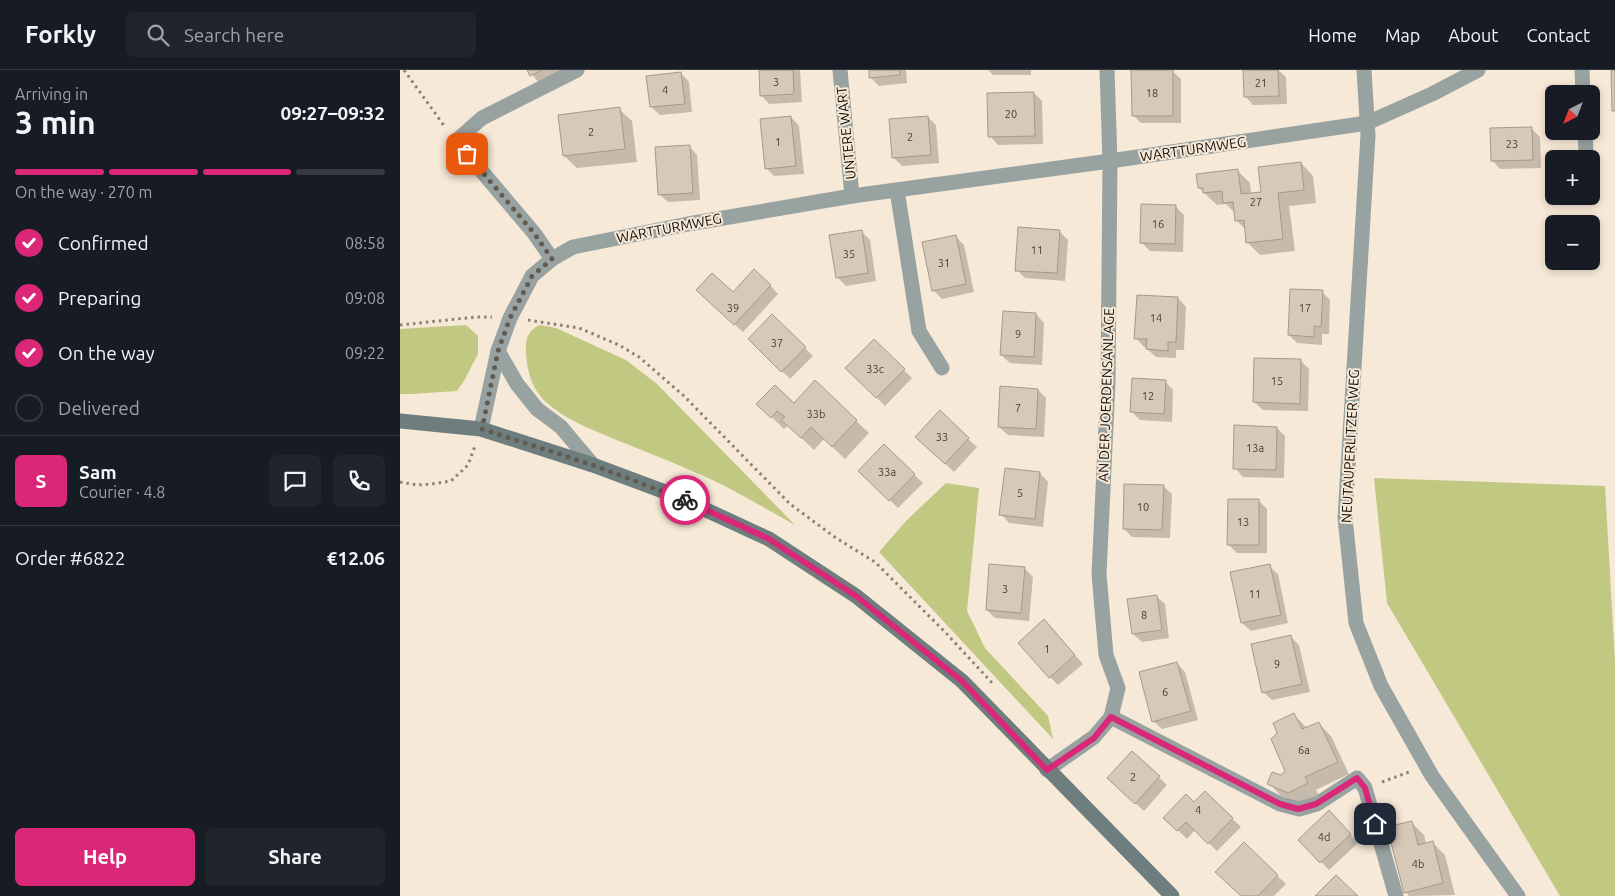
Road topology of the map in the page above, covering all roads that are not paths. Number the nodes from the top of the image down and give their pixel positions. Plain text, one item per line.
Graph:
1 (577, 70) edge
2 (840, 70) edge
3 (1107, 70) edge
4 (1364, 70) edge
5 (1478, 70) edge
6 (1582, 70) edge
7 (1583, 85) edge
8 (1367, 123) junction
9 (1110, 161) junction
10 (897, 190) junction
11 (852, 196) junction
12 (552, 259) junction
13 (498, 351) junction
14 (942, 368) dead end
15 (400, 421) edge
16 (482, 429) junction
17 (593, 465) junction
18 (1111, 717) junction
19 (1047, 770) junction
20 (1172, 896) edge
21 (1396, 896) edge
22 (1518, 896) edge

1 - 12 street
2 - 11 street, UNTERE WART
3 - 9 street, AN DER JOERDENSANLAGE
4 - 8 street, NEUTAUPERLITZER WEG
5 - 8 street, WARTTURMWEG
6 - 7 street
8 - 9 street, WARTTURMWEG
8 - 22 street, NEUTAUPERLITZER WEG
9 - 10 street, WARTTURMWEG
9 - 18 street, AN DER JOERDENSANLAGE
10 - 11 street, WARTTURMWEG
10 - 14 street
11 - 12 street, WARTTURMWEG
12 - 13 street, WARTTURMWEG
13 - 16 street, WARTTURMWEG
13 - 17 street
15 - 16 main road
16 - 17 main road
17 - 19 main road
18 - 19 street, AN DER JOERDENSANLAGE
18 - 21 street
19 - 20 main road

